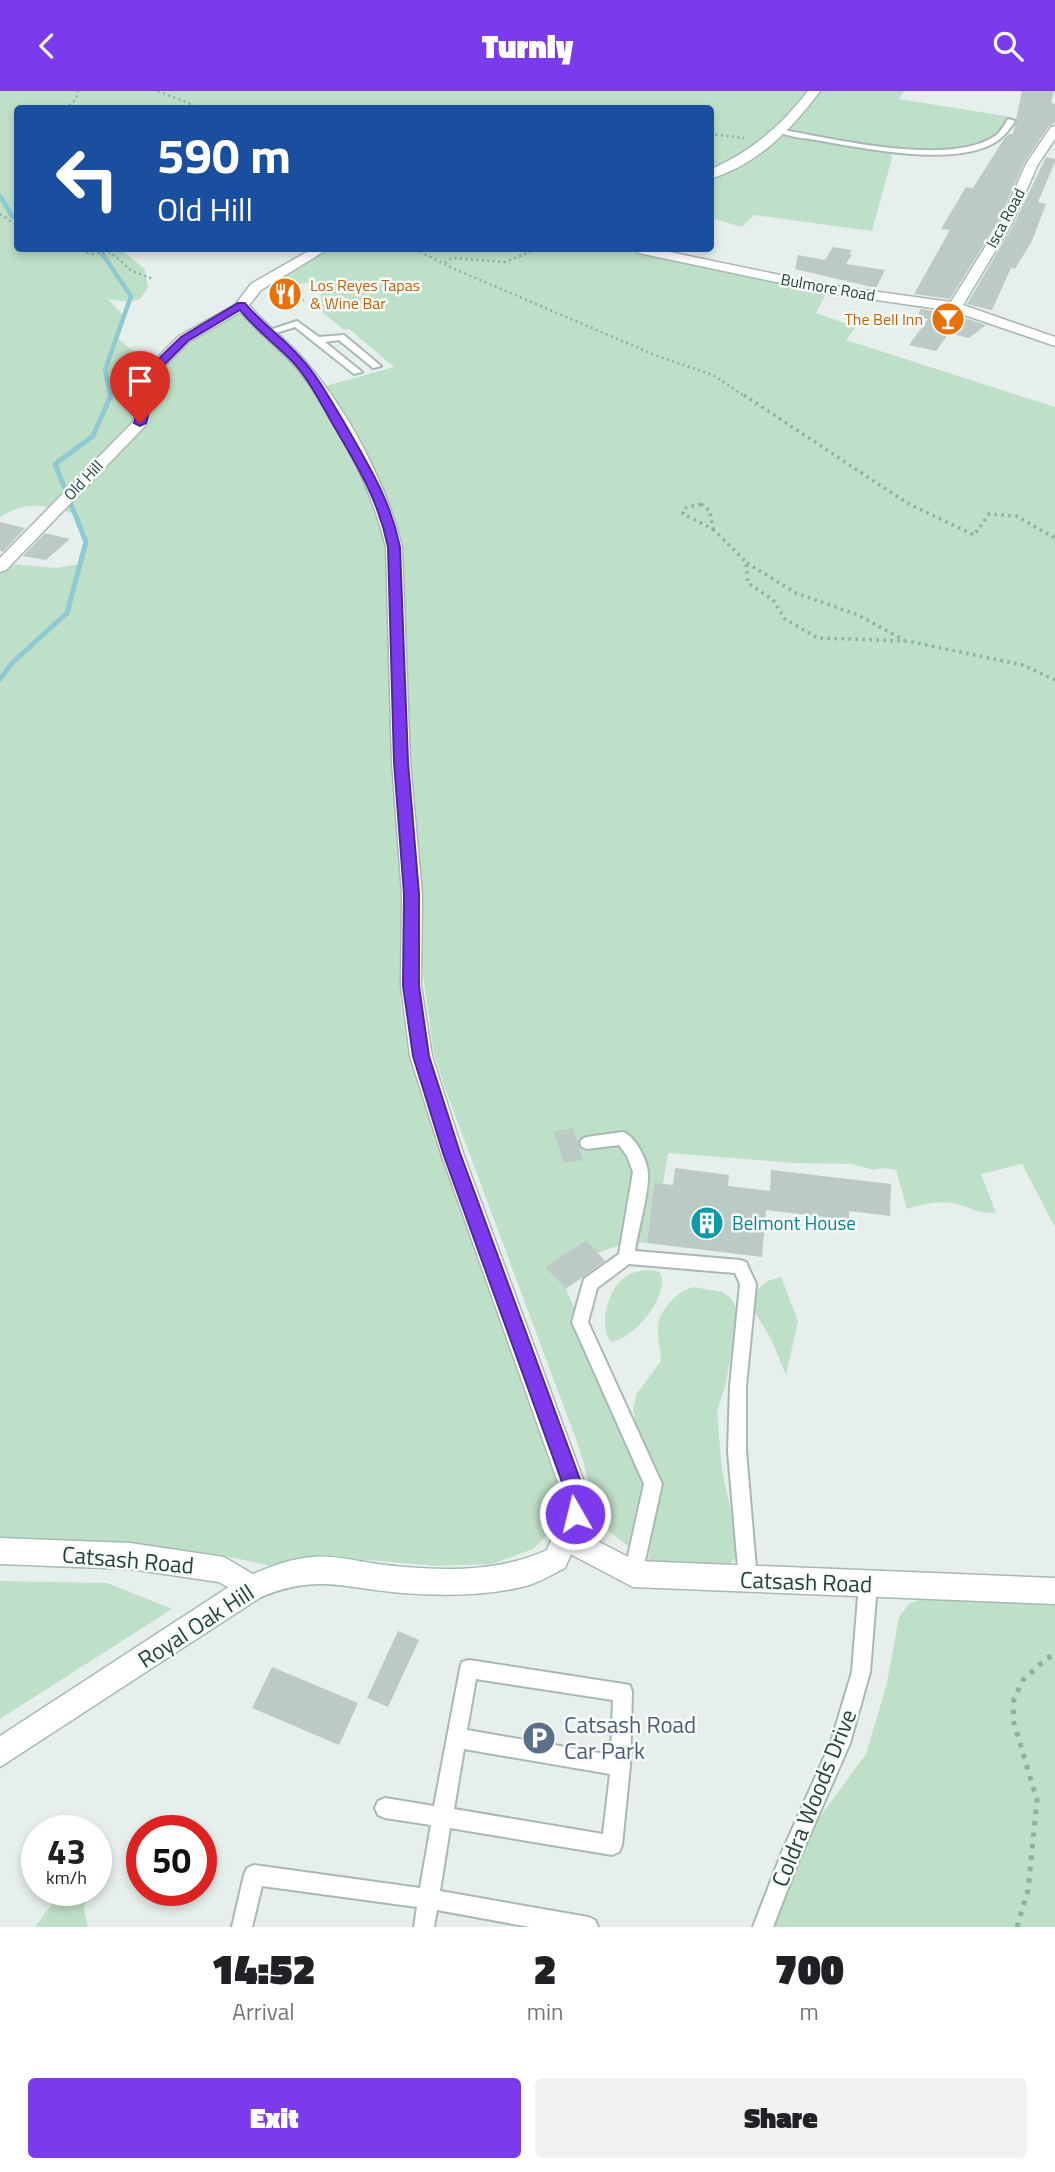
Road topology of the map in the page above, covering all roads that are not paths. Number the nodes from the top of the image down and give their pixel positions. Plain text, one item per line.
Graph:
1 (814, 91) edge
2 (1011, 121) dead end
3 (1055, 129) edge
4 (782, 132) junction
5 (714, 173) edge
6 (316, 252) edge
7 (653, 252) edge
8 (242, 305) junction
9 (955, 307) junction
10 (266, 333) junction
11 (318, 339) junction
12 (1055, 342) edge
13 (376, 366) dead end
14 (357, 372) dead end
15 (0, 567) edge
16 (587, 1143) dead end
17 (626, 1257) junction
18 (566, 1538) junction
19 (0, 1551) edge
20 (633, 1574) junction
21 (748, 1580) junction
22 (868, 1584) junction
23 (251, 1588) junction
24 (1055, 1591) edge
25 (456, 1738) junction
26 (0, 1753) edge
27 (620, 1766) junction
28 (385, 1808) dead end
29 (445, 1816) junction
30 (429, 1899) junction
31 (242, 1927) edge
32 (424, 1927) edge
33 (589, 1927) edge
34 (763, 1927) edge

1 - 4 main road
2 - 4 lane
3 - 9 main road, Isca Road
4 - 5 main road
6 - 8 main road, Old Hill
7 - 9 main road, Bulmore Road
8 - 10 main road
8 - 15 main road, Old Hill
9 - 12 main road, Bulmore Road
10 - 11 lane
10 - 18 main road
11 - 13 lane
11 - 14 lane
16 - 17 lane
17 - 20 lane
17 - 21 lane
18 - 20 main road, Catsash Road
18 - 23 main road, Royal Oak Hill
19 - 23 main road, Catsash Road
20 - 21 main road, Catsash Road
21 - 22 main road, Catsash Road
22 - 24 main road, Catsash Road
22 - 34 lane, Coldra Woods Drive
23 - 26 main road, Royal Oak Hill
25 - 27 lane
25 - 27 lane
25 - 29 lane
27 - 29 lane
28 - 29 lane
29 - 30 lane
30 - 31 lane
30 - 32 lane
30 - 33 lane

